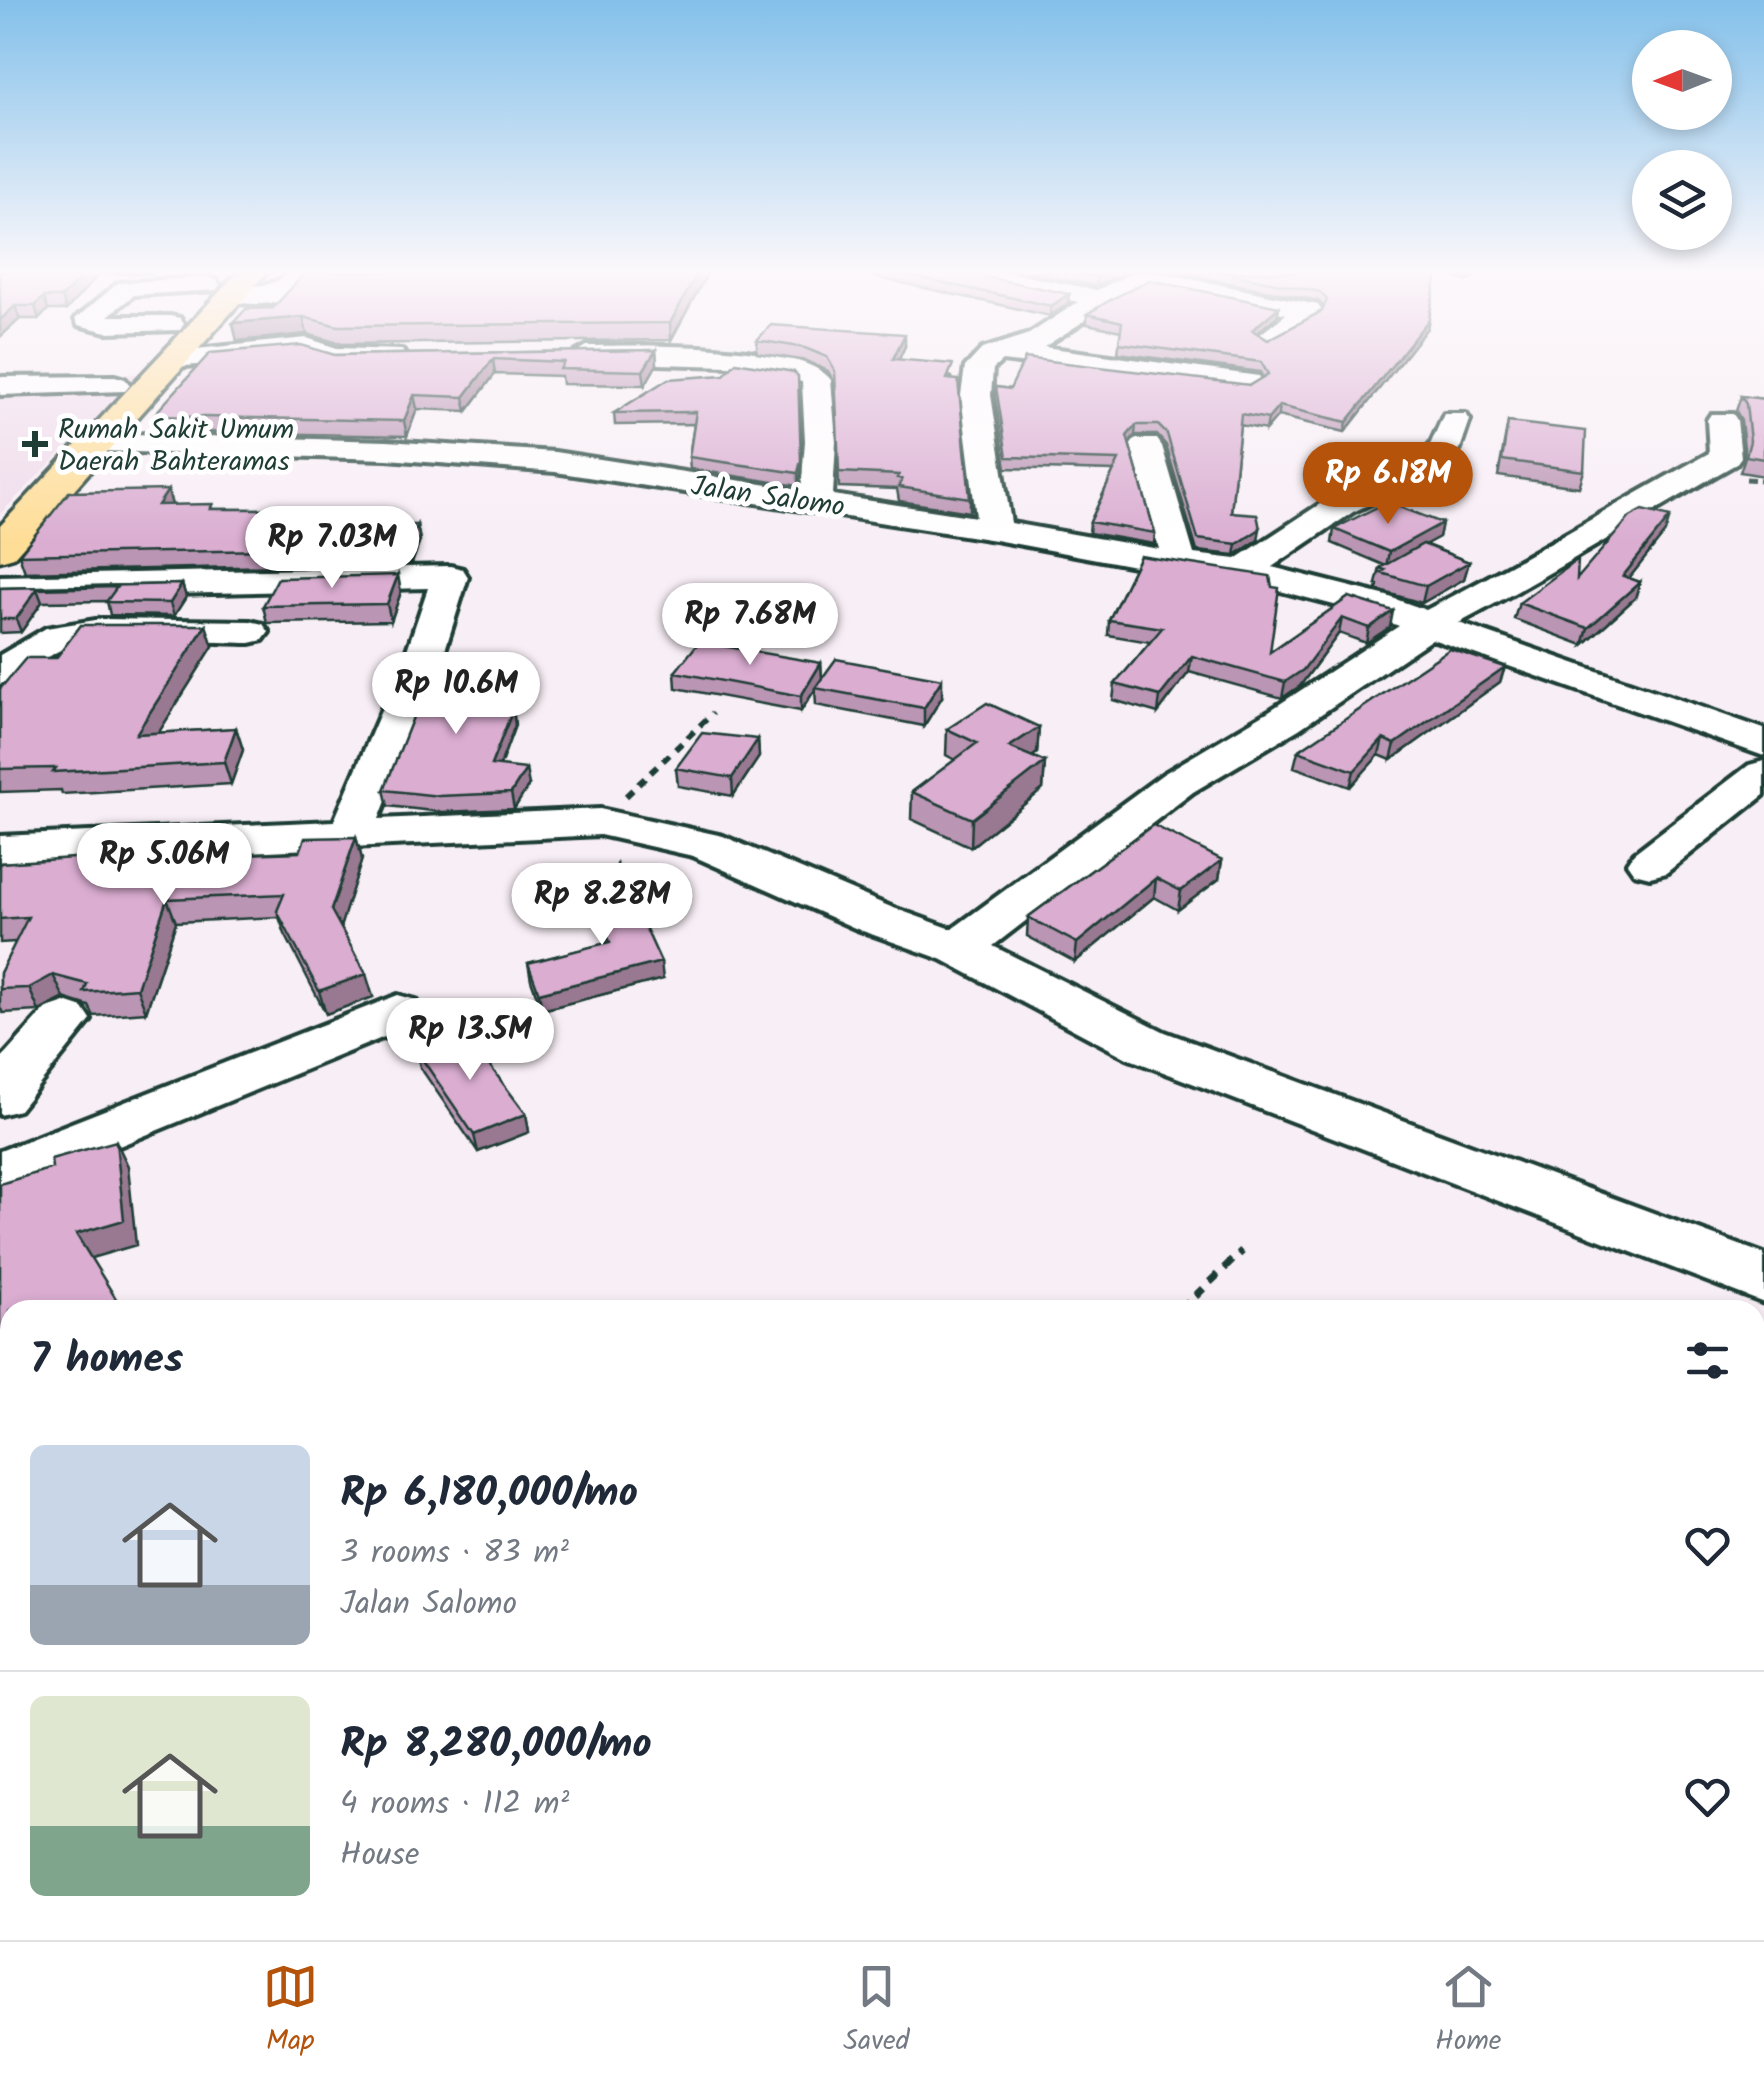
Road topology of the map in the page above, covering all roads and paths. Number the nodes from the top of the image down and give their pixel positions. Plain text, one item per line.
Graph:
1 (140, 363) edge
2 (168, 363) edge
3 (747, 363) edge
4 (983, 363) edge
5 (1096, 363) edge
6 (1249, 382) edge
7 (0, 386) edge
8 (113, 397) junction
9 (0, 407) edge
10 (1455, 420) dead end
11 (1722, 420) dead end
12 (96, 442) junction
13 (1146, 446) dead end
14 (13, 488) dead end
15 (816, 501) junction
16 (995, 530) junction
17 (0, 549) edge
18 (1177, 563) junction
19 (1244, 570) junction
20 (0, 587) edge
21 (1430, 623) junction
22 (250, 632) dead end
23 (0, 672) edge
24 (713, 712) dead end
25 (1764, 743) edge
26 (1764, 774) edge
27 (600, 822) junction
28 (351, 834) junction
29 (0, 850) edge
30 (1650, 863) dead end
31 (958, 948) junction
32 (398, 1012) dead end
33 (65, 1020) dead end
34 (0, 1096) edge
35 (0, 1174) edge
36 (1242, 1250) dead end
37 (1764, 1280) edge
38 (1191, 1300) edge

1 - 8 highway
2 - 8 highway
3 - 15 street
4 - 16 street
5 - 6 street
7 - 8 street
8 - 9 street
8 - 12 highway
8 - 14 highway
10 - 19 street
11 - 21 street
12 - 15 street, Jalan Salomo
12 - 17 highway
13 - 18 street
15 - 16 street, Jalan Salomo
16 - 18 street, Jalan Salomo
18 - 19 street, Jalan Salomo
19 - 21 street, Jalan Salomo
20 - 28 street
21 - 25 street, Jalan Salomo
21 - 31 street
22 - 23 street
24 - 27 path
26 - 30 street
27 - 28 street
27 - 31 street
28 - 29 street
31 - 37 street
32 - 35 street
33 - 34 street
36 - 38 path

